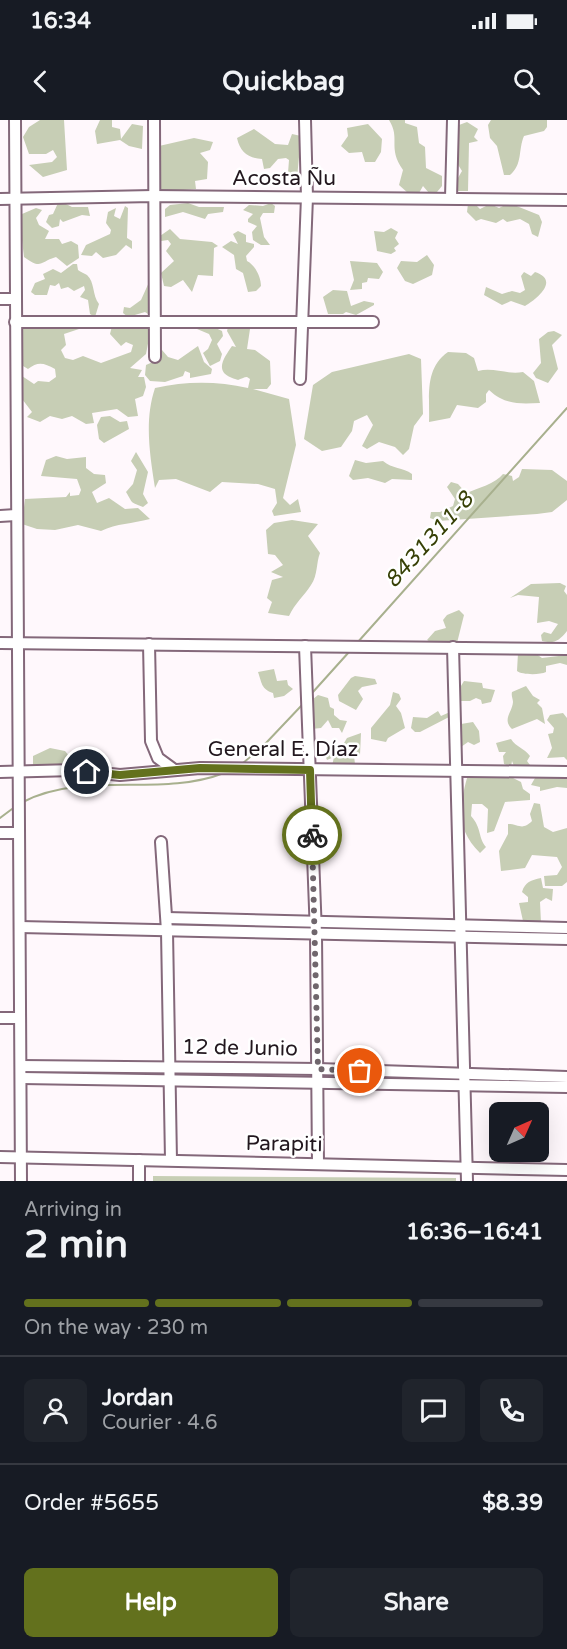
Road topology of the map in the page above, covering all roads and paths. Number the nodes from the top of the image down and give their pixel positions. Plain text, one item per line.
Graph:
1 (15, 120) edge
2 (154, 120) edge
3 (305, 120) edge
4 (453, 120) edge
5 (153, 196) junction
6 (307, 197) junction
7 (451, 198) junction
8 (0, 199) edge
9 (15, 199) junction
10 (567, 200) edge
11 (0, 299) edge
12 (15, 299) junction
13 (15, 322) junction
14 (156, 322) junction
15 (302, 322) junction
16 (373, 322) dead end
17 (155, 357) dead end
18 (300, 379) dead end
19 (0, 516) edge
20 (16, 516) junction
21 (0, 643) edge
22 (16, 643) junction
23 (149, 644) junction
24 (305, 646) junction
25 (453, 647) junction
26 (567, 649) edge
27 (173, 770) junction
28 (310, 770) junction
29 (454, 770) junction
30 (0, 772) edge
31 (567, 772) edge
32 (18, 773) junction
33 (0, 833) edge
34 (19, 833) junction
35 (160, 842) dead end
36 (167, 918) junction
37 (20, 927) junction
38 (316, 928) junction
39 (567, 928) edge
40 (167, 931) junction
41 (461, 931) junction
42 (567, 939) edge
43 (0, 1018) edge
44 (20, 1018) junction
45 (21, 1066) junction
46 (171, 1066) junction
47 (318, 1069) junction
48 (567, 1077) edge
49 (22, 1078) junction
50 (465, 1079) junction
51 (171, 1080) junction
52 (317, 1082) junction
53 (567, 1087) edge
54 (0, 1156) edge
55 (21, 1157) junction
56 (139, 1160) junction
57 (171, 1161) junction
58 (318, 1164) junction
59 (463, 1167) junction
60 (567, 1170) edge
61 (21, 1181) edge
62 (139, 1181) edge
63 (459, 1181) edge
64 (467, 1181) edge

1 - 9 street
2 - 5 street
3 - 6 street
4 - 7 street
5 - 6 street, Acosta Ñu
5 - 9 street, Acosta Ñu
5 - 14 street
6 - 7 street, Acosta Ñu
6 - 15 street
7 - 10 street, Acosta Ñu
8 - 9 street, Acosta Ñu
9 - 12 street
11 - 12 street
12 - 13 street
13 - 14 street
13 - 20 street
14 - 15 street
14 - 17 street
15 - 16 street
15 - 18 street
19 - 20 street
20 - 22 street
21 - 22 street
22 - 23 street
22 - 32 street
23 - 24 street
23 - 27 street
24 - 25 street
24 - 28 street
25 - 26 street
25 - 29 street
27 - 28 street, General E. Díaz
27 - 32 street, General E. Díaz
28 - 29 street, General E. Díaz
28 - 38 street
29 - 31 street, General E. Díaz
29 - 41 street
30 - 32 street, General E. Díaz
32 - 34 street
33 - 34 street
34 - 37 street
35 - 36 street
36 - 38 street
36 - 40 street
37 - 40 street
37 - 44 street
38 - 40 street
38 - 41 street
38 - 47 street
39 - 41 street
40 - 46 street
41 - 42 street
41 - 50 street
43 - 44 street
44 - 45 street
45 - 46 street, 12 de Junio
45 - 49 street
46 - 47 street, 12 de Junio
46 - 51 street
47 - 50 street, 12 de Junio
47 - 52 street
48 - 50 street, 12 de Junio
49 - 51 street, 12 de Junio
49 - 55 street
50 - 52 street, 12 de Junio
50 - 53 street, 12 de Junio
50 - 59 street
51 - 52 street, 12 de Junio
51 - 57 street
52 - 58 street
54 - 55 street, Parapiti
55 - 56 street, Parapiti
55 - 61 street
56 - 57 street, Parapiti
56 - 62 street
57 - 58 street, Parapiti
58 - 59 street, Parapiti
59 - 60 street, Parapiti
59 - 63 street
59 - 64 street

